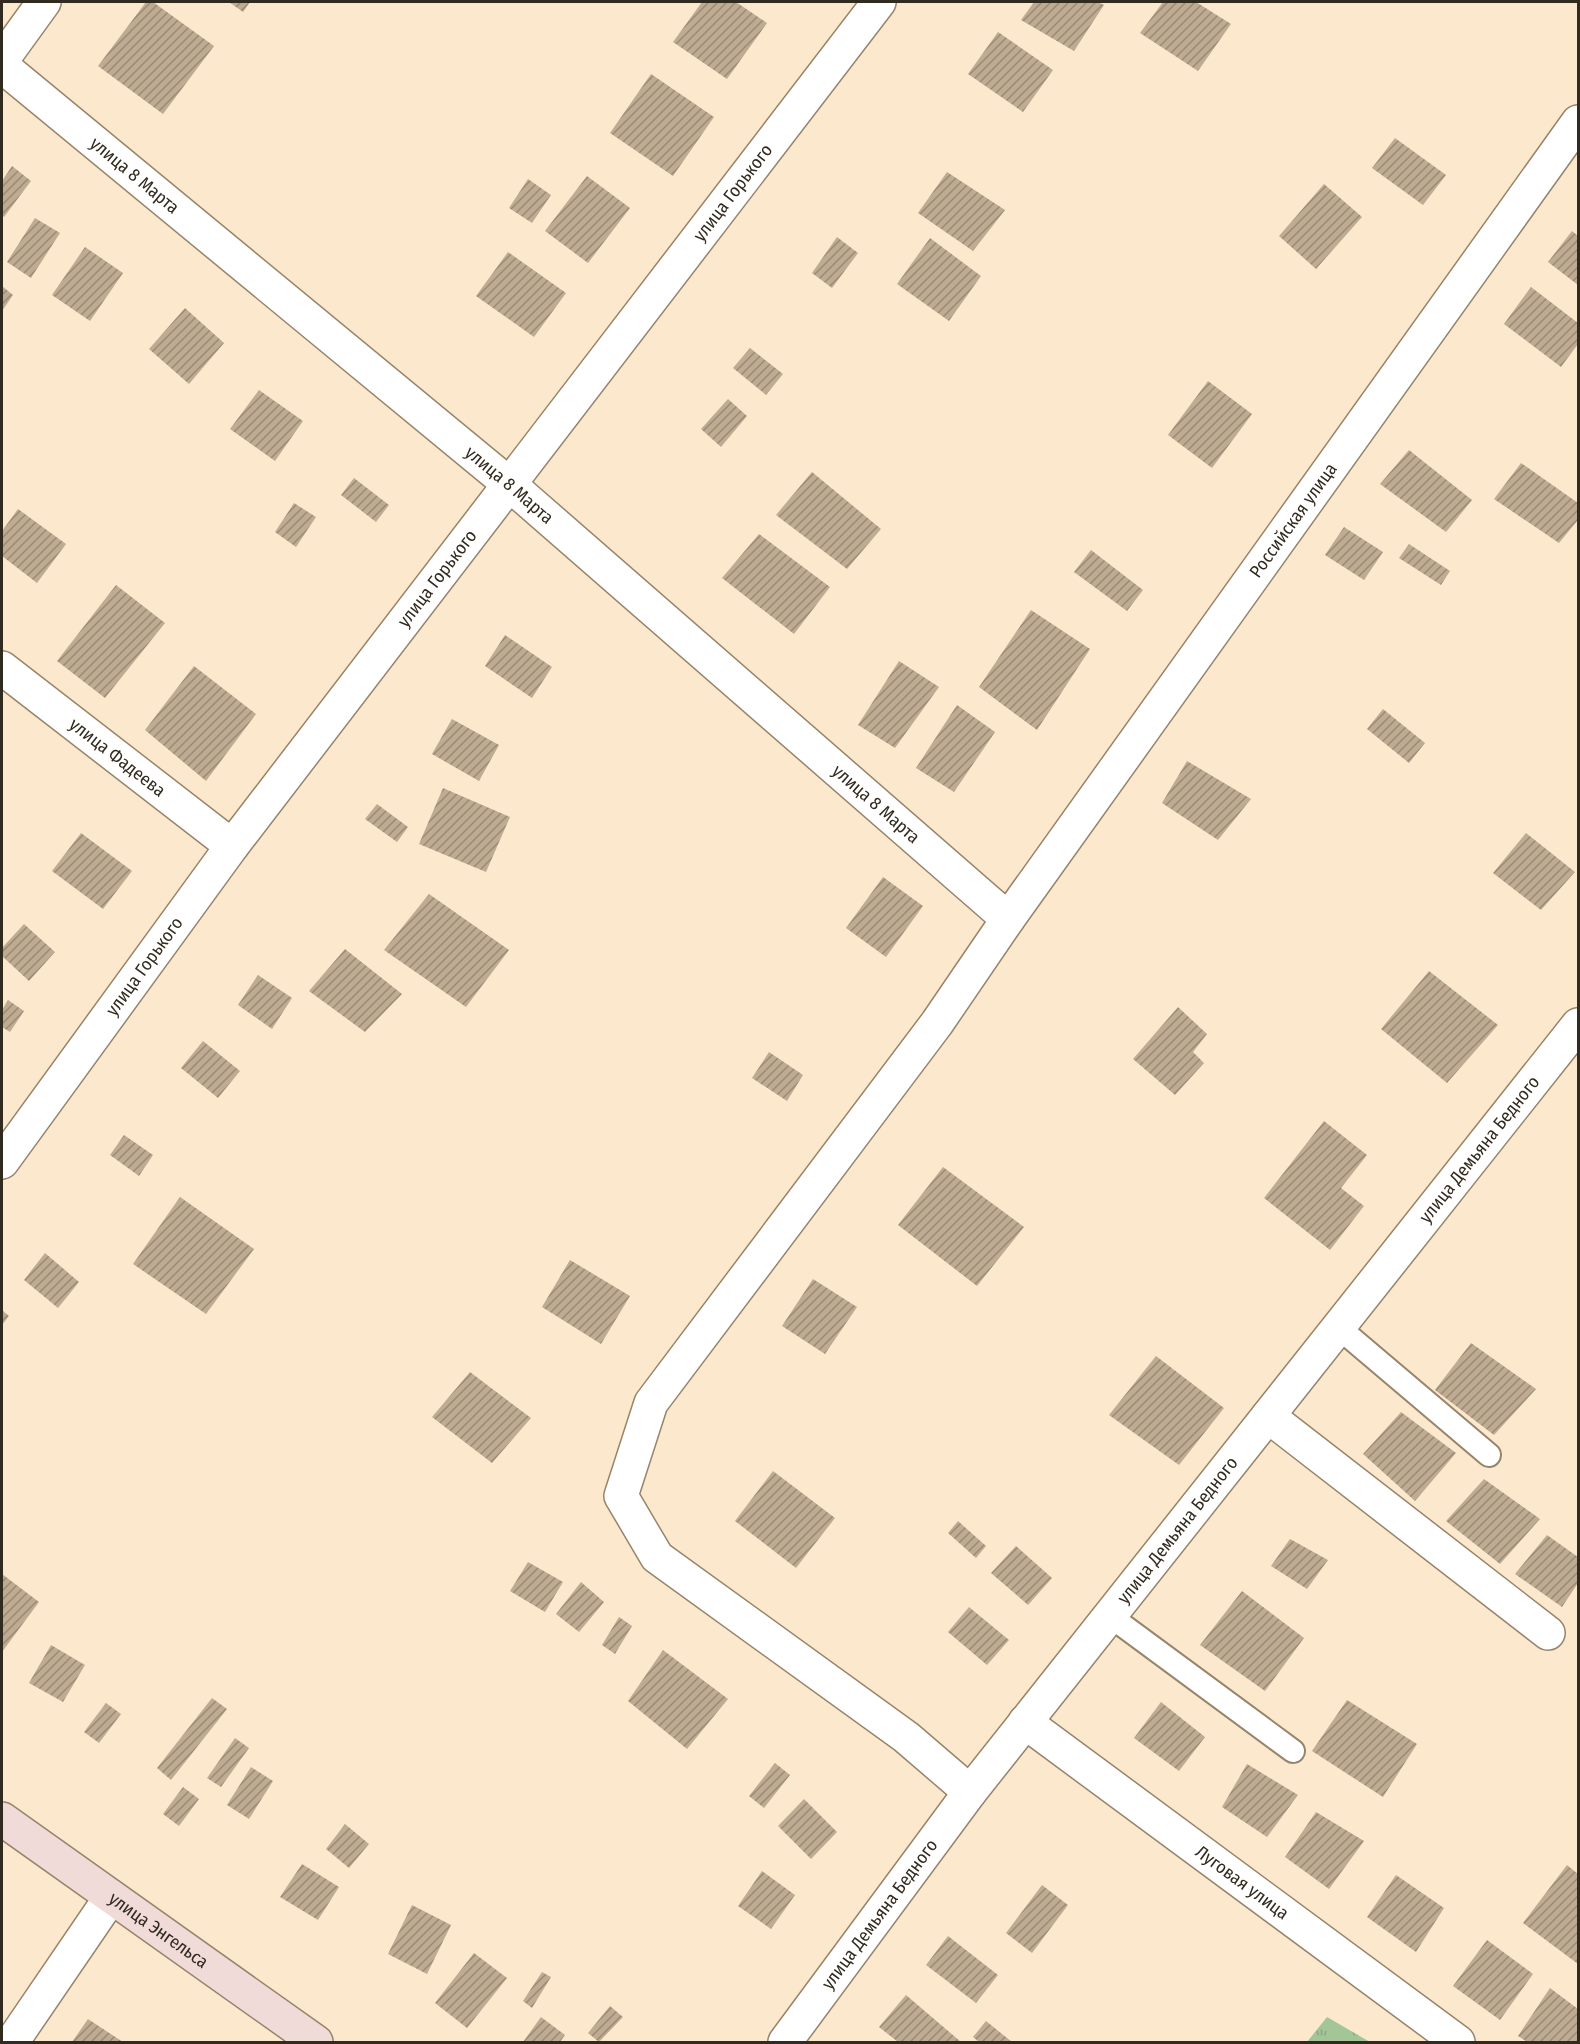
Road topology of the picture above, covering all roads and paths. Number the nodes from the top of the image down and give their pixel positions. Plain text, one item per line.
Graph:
1 (44, 2) edge
2 (879, 2) edge
3 (2, 60) edge
4 (2, 66) edge
5 (1578, 122) edge
6 (509, 484) junction
7 (2, 668) edge
8 (232, 846) junction
9 (1008, 919) junction
10 (1578, 1025) edge
11 (2, 1162) edge
12 (1338, 1327) junction
13 (1268, 1416) junction
14 (1490, 1455) dead end
15 (1110, 1616) junction
16 (1548, 1633) dead end
17 (1025, 1722) junction
18 (1293, 1751) dead end
19 (970, 1792) junction
20 (2, 1819) edge
21 (111, 1897) junction
22 (12, 2043) edge
23 (316, 2043) edge
24 (785, 2043) edge
25 (1458, 2043) edge

1 - 3 street
2 - 6 street, улица Горького
4 - 6 street, улица 8 Марта
5 - 9 street, Российская улица
6 - 8 street, улица Горького
6 - 9 street, улица 8 Марта
7 - 8 street, улица Фадеева
8 - 11 street, улица Горького
9 - 19 street, Российская улица
10 - 12 street, улица Демьяна Бедного
12 - 13 street, улица Демьяна Бедного
12 - 14 lane
13 - 15 street, улица Демьяна Бедного
13 - 16 street
15 - 17 street, улица Демьяна Бедного
15 - 18 lane
17 - 19 street, улица Демьяна Бедного
17 - 25 street, Луговая улица
19 - 24 street, улица Демьяна Бедного
20 - 21 street, улица Энгельса
21 - 22 street
21 - 23 street, улица Энгельса

